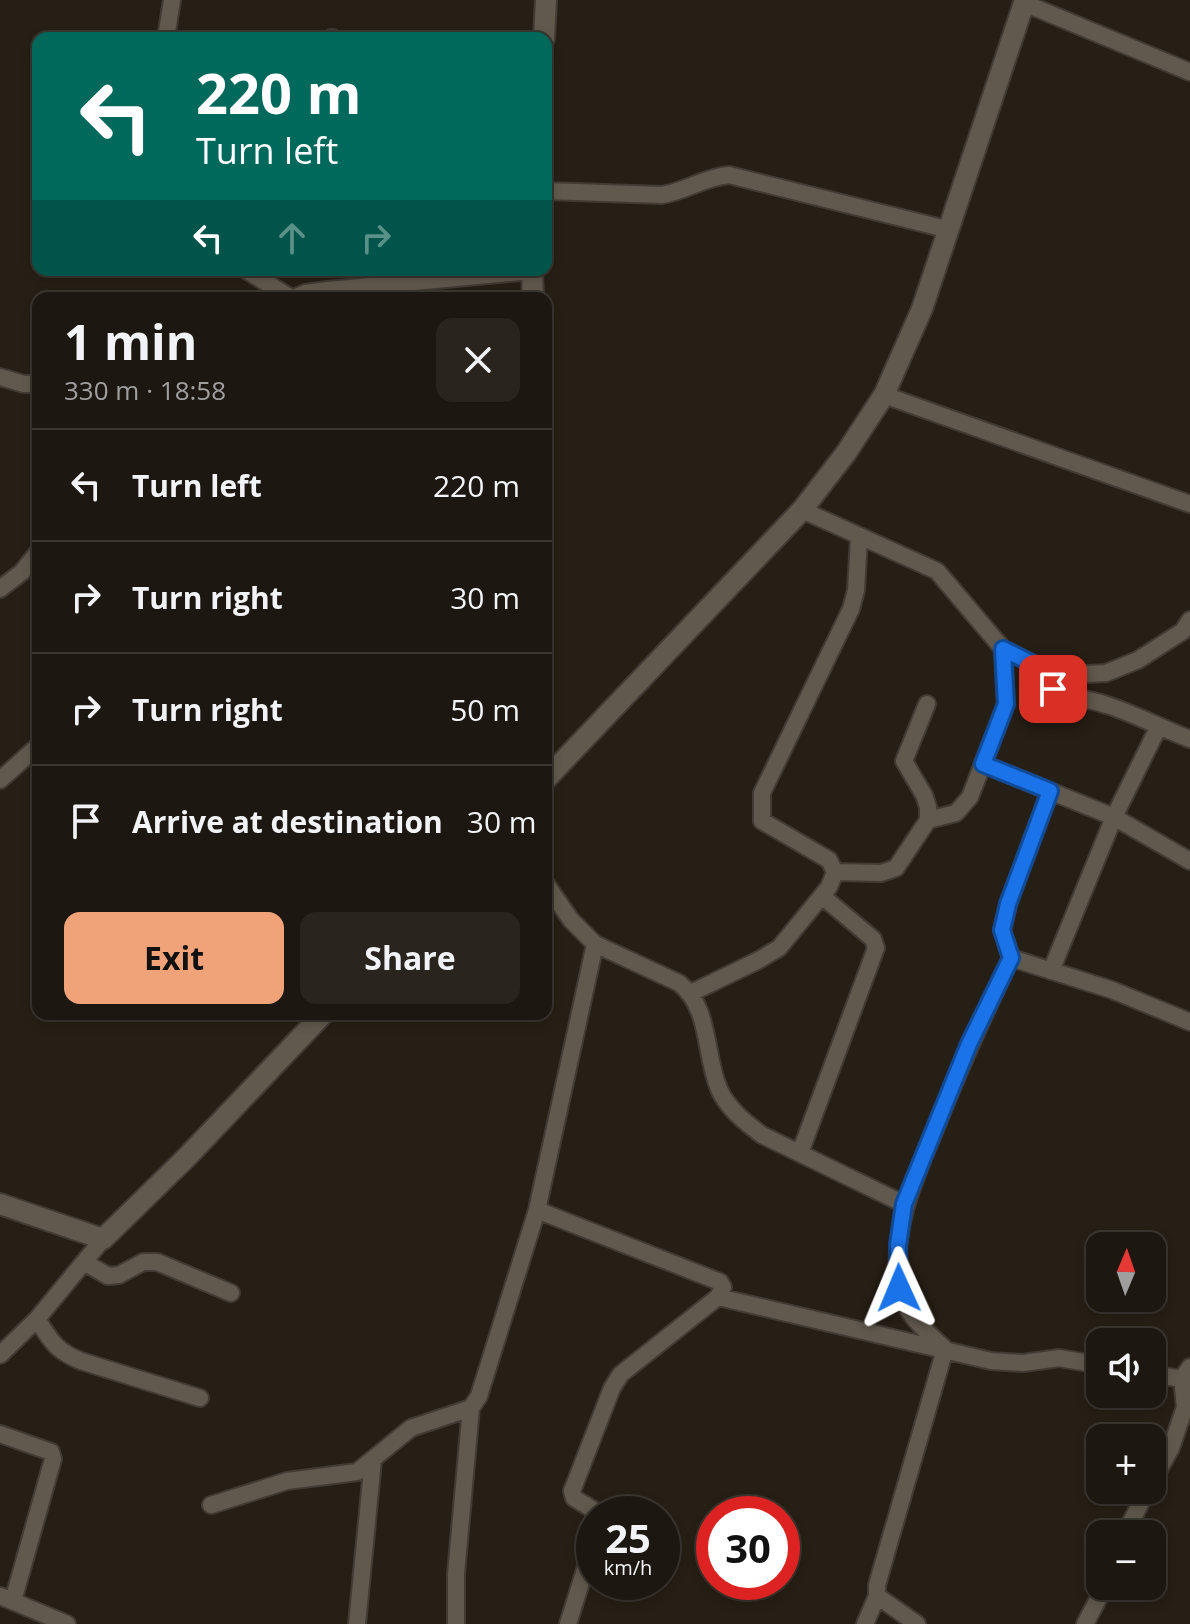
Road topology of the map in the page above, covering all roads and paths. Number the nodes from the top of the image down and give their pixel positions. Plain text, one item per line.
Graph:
1 (172, 0) edge
2 (546, 0) edge
3 (1024, 1) edge
4 (167, 32) edge
5 (544, 32) edge
6 (1190, 72) edge
7 (552, 191) edge
8 (950, 230) junction
9 (256, 276) edge
10 (481, 276) edge
11 (283, 292) edge
12 (344, 292) edge
13 (0, 377) edge
14 (32, 384) edge
15 (884, 395) junction
16 (1190, 504) edge
17 (802, 510) junction
18 (859, 538) junction
19 (32, 560) edge
20 (0, 589) edge
21 (1190, 620) edge
22 (1003, 649) junction
23 (1031, 663) junction
24 (927, 704) dead end
25 (1158, 728) junction
26 (1190, 739) edge
27 (32, 751) edge
28 (983, 764) junction
29 (552, 773) edge
30 (0, 780) edge
31 (1050, 791) junction
32 (1114, 817) junction
33 (928, 820) junction
34 (1190, 861) edge
35 (835, 872) junction
36 (552, 893) edge
37 (822, 896) junction
38 (595, 944) junction
39 (1011, 958) junction
40 (1051, 971) junction
41 (691, 993) junction
42 (317, 1020) edge
43 (1189, 1020) edge
44 (800, 1153) junction
45 (0, 1204) edge
46 (904, 1204) junction
47 (537, 1210) junction
48 (103, 1239) junction
49 (84, 1262) junction
50 (231, 1293) dead end
51 (718, 1297) junction
52 (37, 1319) junction
53 (945, 1349) junction
54 (0, 1355) edge
55 (1086, 1363) edge
56 (1186, 1373) edge
57 (1166, 1374) edge
58 (200, 1398) dead end
59 (471, 1408) junction
60 (0, 1434) edge
61 (1166, 1457) edge
62 (373, 1460) junction
63 (576, 1499) edge
64 (211, 1505) dead end
65 (877, 1596) junction
66 (7, 1598) edge
67 (576, 1598) edge
68 (1098, 1600) edge
69 (67, 1624) edge
70 (357, 1624) edge
71 (456, 1624) edge
72 (568, 1624) edge
73 (865, 1624) edge
74 (917, 1624) edge
75 (1085, 1624) edge

1 - 4 street
2 - 5 street
3 - 6 street
3 - 8 street
7 - 8 street
8 - 15 street
9 - 11 street
10 - 12 street
13 - 14 street
15 - 16 street
15 - 17 street
17 - 18 street
17 - 29 street
18 - 22 street
18 - 35 street
19 - 20 street
21 - 23 street
22 - 23 street
22 - 28 street
23 - 25 street
24 - 33 street
25 - 26 street
25 - 32 street
27 - 30 street
28 - 31 street
28 - 33 street
31 - 32 street
31 - 39 street
32 - 34 street
32 - 40 street
33 - 35 street
35 - 37 street
36 - 38 street
37 - 41 street
37 - 44 street
38 - 41 street
38 - 47 street
39 - 40 street
39 - 46 street
40 - 43 street
41 - 44 street
42 - 48 street
44 - 46 street
45 - 48 street
46 - 53 street
47 - 51 street
47 - 59 street
48 - 49 street
49 - 50 street
49 - 52 street
51 - 53 street
51 - 63 street
52 - 54 street
52 - 58 street
53 - 55 street
53 - 65 street
56 - 57 street
56 - 61 street
59 - 62 street
59 - 71 street
60 - 66 street
62 - 64 street
62 - 70 street
65 - 73 street
65 - 74 street
66 - 69 street
67 - 72 street
68 - 75 street

